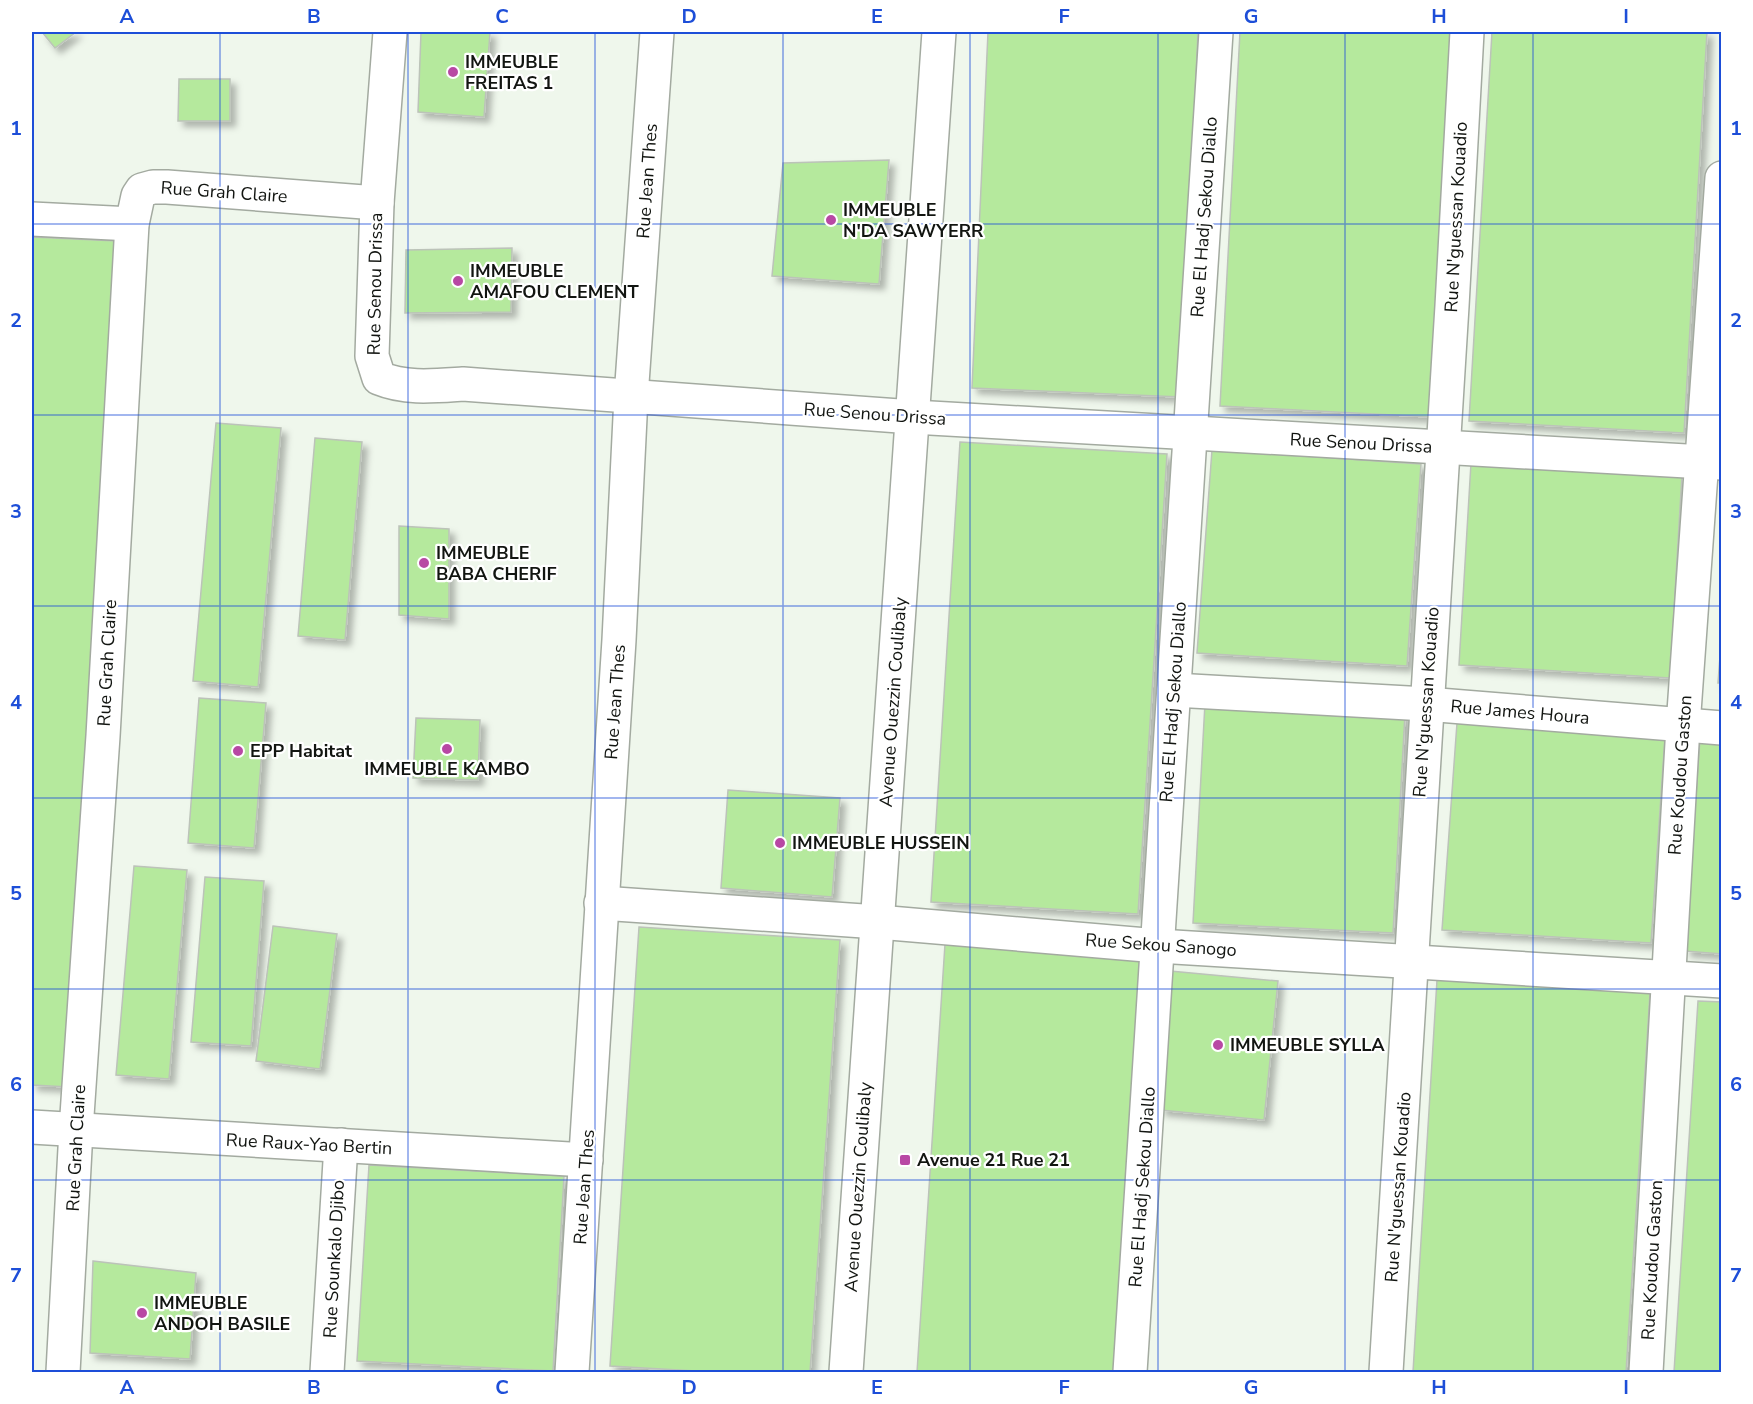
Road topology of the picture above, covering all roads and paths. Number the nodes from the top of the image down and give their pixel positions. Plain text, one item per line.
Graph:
1 (390, 32) edge
2 (657, 32) edge
3 (939, 32) edge
4 (1216, 32) edge
5 (1467, 32) edge
6 (1722, 178) edge
7 (377, 203) junction
8 (32, 219) edge
9 (132, 224) junction
10 (631, 397) junction
11 (913, 417) junction
12 (1191, 433) junction
13 (1442, 448) junction
14 (1711, 463) edge
15 (1174, 690) junction
16 (1426, 704) junction
17 (1683, 726) junction
18 (1722, 728) edge
19 (601, 903) junction
20 (878, 922) junction
21 (1158, 946) junction
22 (1412, 962) junction
23 (1668, 977) junction
24 (1722, 981) edge
25 (32, 1127) edge
26 (76, 1130) junction
27 (341, 1146) junction
28 (586, 1160) junction
29 (63, 1372) edge
30 (327, 1372) edge
31 (572, 1372) edge
32 (846, 1372) edge
33 (1130, 1372) edge
34 (1386, 1372) edge
35 (1646, 1372) edge

1 - 7 street, Rue Senou Drissa
2 - 10 street, Rue Jean Thes
3 - 11 street, Avenue Ouezzin Coulibaly
4 - 12 street, Rue El Hadj Sekou Diallo
5 - 13 street, Rue N'guessan Kouadio
6 - 14 street, Rue Koudou Gaston
7 - 9 street, Rue Grah Claire
7 - 10 street, Rue Senou Drissa
8 - 9 street
9 - 26 street, Rue Grah Claire
10 - 11 street, Rue Senou Drissa
10 - 19 street, Rue Jean Thes
11 - 12 street, Rue Senou Drissa
11 - 20 street, Avenue Ouezzin Coulibaly
12 - 13 street, Rue Senou Drissa
12 - 15 street, Rue El Hadj Sekou Diallo
13 - 14 street, Rue Senou Drissa
13 - 16 street, Rue N'guessan Kouadio
14 - 17 street, Rue Koudou Gaston
15 - 16 street, Rue James Houra
15 - 21 street, Rue El Hadj Sekou Diallo
16 - 17 street, Rue James Houra
16 - 22 street, Rue N'guessan Kouadio
17 - 18 street, Rue James Houra
17 - 23 street, Rue Koudou Gaston
19 - 20 street, Rue Sekou Sanogo
19 - 28 street, Rue Jean Thes
20 - 21 street, Rue Sekou Sanogo
20 - 32 street, Avenue Ouezzin Coulibaly
21 - 22 street, Rue Sekou Sanogo
21 - 33 street, Rue El Hadj Sekou Diallo
22 - 23 street, Rue Sekou Sanogo
22 - 34 street, Rue N'guessan Kouadio
23 - 24 street, Rue Sekou Sanogo
23 - 35 street, Rue Koudou Gaston
25 - 26 street, Rue Raux-Yao Bertin
26 - 27 street, Rue Raux-Yao Bertin
26 - 29 street, Rue Grah Claire
27 - 28 street, Rue Raux-Yao Bertin
27 - 30 street, Rue Sounkalo Djibo
28 - 31 street, Rue Jean Thes

